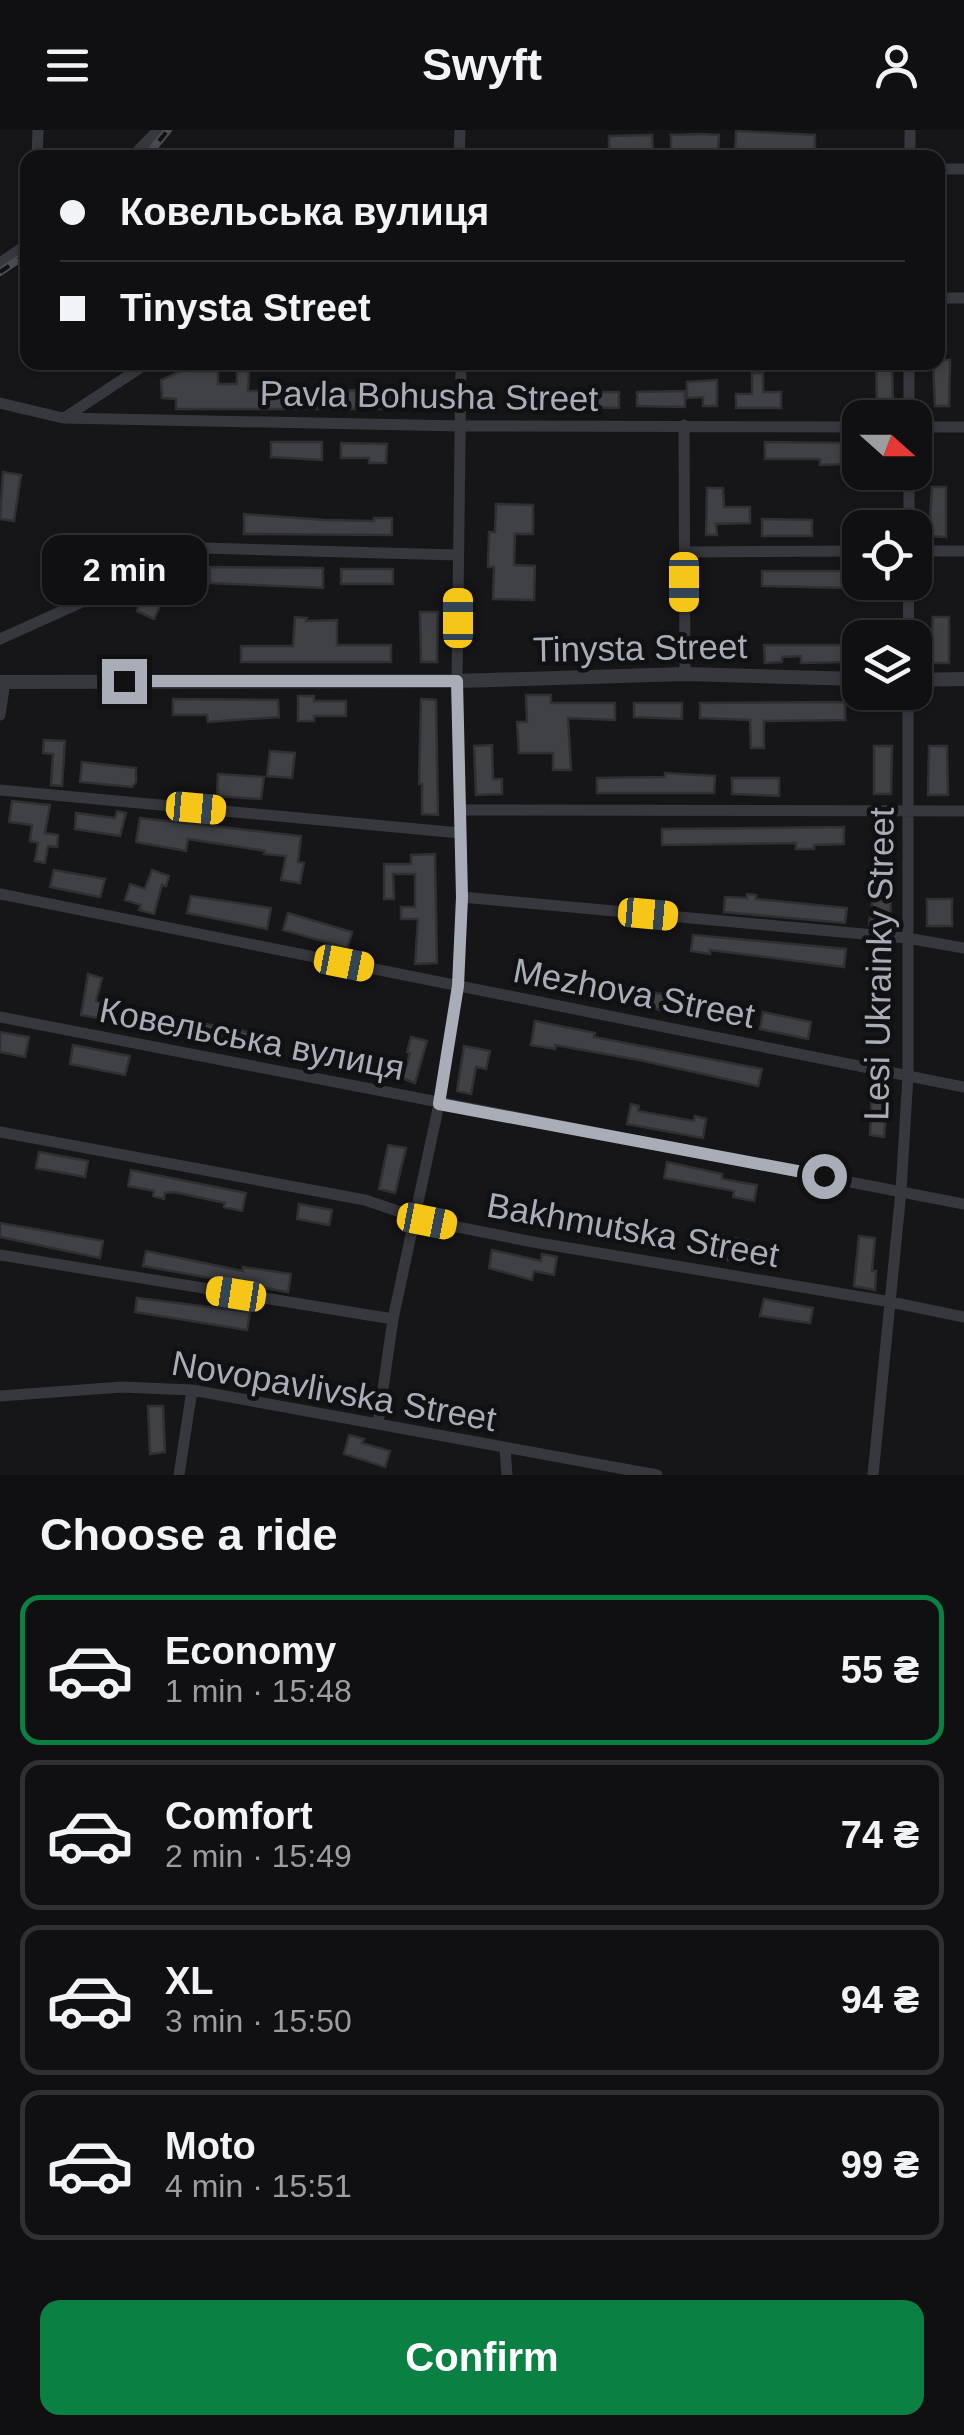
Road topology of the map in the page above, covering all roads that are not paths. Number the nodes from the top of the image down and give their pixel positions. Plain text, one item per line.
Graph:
1 (158, 130) edge
2 (139, 150) edge
3 (136, 370) edge
4 (460, 370) edge
5 (909, 370) edge
6 (909, 400) edge
7 (0, 403) edge
8 (63, 418) junction
9 (684, 425) junction
10 (462, 426) junction
11 (842, 427) edge
12 (932, 427) edge
13 (964, 427) edge
14 (842, 551) edge
15 (932, 551) edge
16 (964, 551) edge
17 (684, 552) junction
18 (458, 555) junction
19 (0, 639) edge
20 (684, 674) junction
21 (842, 678) edge
22 (964, 679) edge
23 (932, 680) edge
24 (457, 681) junction
25 (3, 682) edge
26 (908, 710) edge
27 (0, 716) edge
28 (0, 790) edge
29 (461, 810) junction
30 (908, 811) junction
31 (964, 811) edge
32 (460, 833) junction
33 (0, 894) edge
34 (462, 897) junction
35 (908, 938) junction
36 (964, 948) edge
37 (458, 986) junction
38 (0, 1017) edge
39 (908, 1075) junction
40 (964, 1086) edge
41 (439, 1104) junction
42 (0, 1132) edge
43 (901, 1190) junction
44 (964, 1204) edge
45 (416, 1217) junction
46 (0, 1255) edge
47 (891, 1302) junction
48 (964, 1318) edge
49 (393, 1320) junction
50 (192, 1390) junction
51 (0, 1396) edge
52 (378, 1423) junction
53 (505, 1448) junction
54 (179, 1475) edge
55 (507, 1475) edge
56 (657, 1475) edge
57 (873, 1475) edge

1 - 2 street
3 - 8 street
4 - 10 street
5 - 6 street
7 - 8 street, Pavla Bohusha Street
8 - 10 street, Pavla Bohusha Street
9 - 10 street, Pavla Bohusha Street
9 - 11 street, Pavla Bohusha Street
9 - 17 street
10 - 18 street
12 - 13 street
14 - 17 street
15 - 16 street
17 - 20 street
18 - 19 street
18 - 24 street
20 - 21 street, Tinysta Street
20 - 24 street, Tinysta Street
22 - 23 street
24 - 25 street, Tinysta Street
24 - 29 street
25 - 27 street
26 - 30 street, Lesi Ukrainky Street
28 - 32 street
29 - 30 street
29 - 32 street
30 - 31 street
30 - 35 street, Lesi Ukrainky Street
32 - 34 street
33 - 37 street, Mezhova Street
34 - 35 street
34 - 37 street
35 - 36 street
35 - 39 street, Lesi Ukrainky Street
37 - 39 street, Mezhova Street
37 - 41 street
38 - 41 street, Ковельська вулиця
39 - 40 street, Mezhova Street
39 - 43 street, Lesi Ukrainky Street
41 - 43 street, Ковельська вулиця
41 - 45 street
42 - 45 street, Bakhmutska Street
43 - 44 street, Ковельська вулиця
43 - 47 street, Lesi Ukrainky Street
45 - 47 street, Bakhmutska Street
45 - 49 street
46 - 49 street
47 - 48 street, Bakhmutska Street
47 - 57 street, Lesi Ukrainky Street
49 - 52 street
50 - 51 street, Novopavlivska Street
50 - 52 street, Novopavlivska Street
50 - 54 street
52 - 53 street, Novopavlivska Street
53 - 55 street
53 - 56 street, Novopavlivska Street

